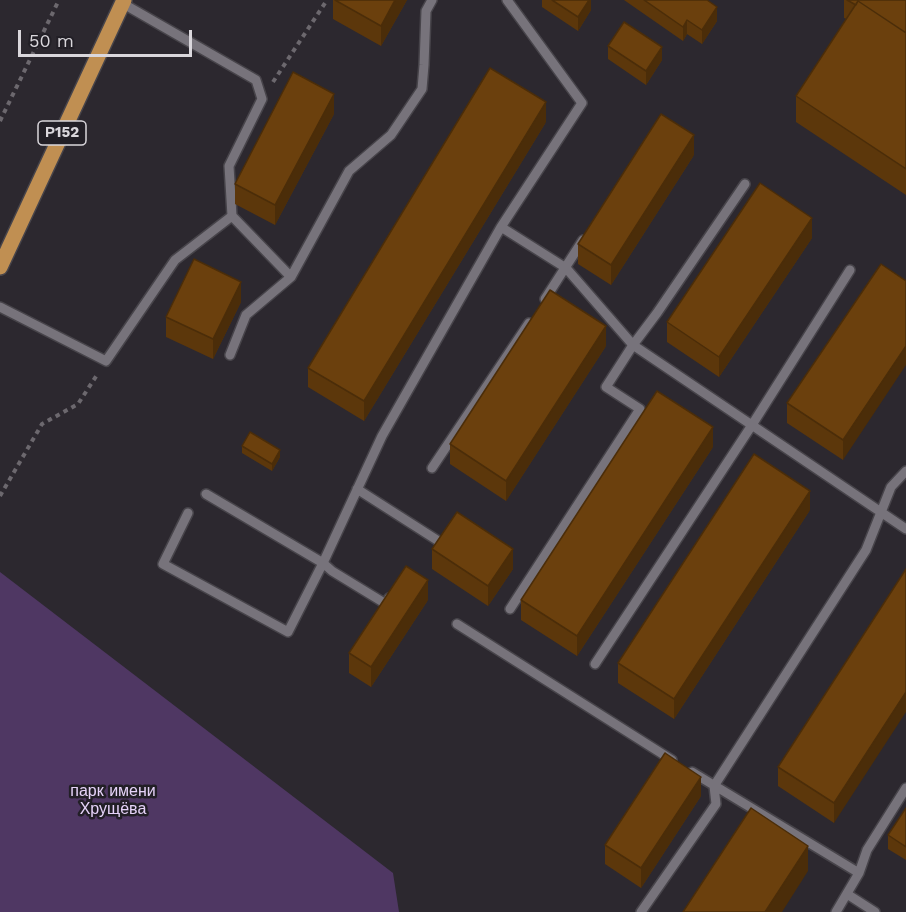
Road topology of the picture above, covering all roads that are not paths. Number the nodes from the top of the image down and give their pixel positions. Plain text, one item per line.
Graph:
1 (432, 0) edge
2 (507, 0) edge
3 (123, 2) edge
4 (745, 184) dead end
5 (232, 216) junction
6 (501, 227) junction
7 (591, 229) edge
8 (0, 267) edge
9 (566, 268) junction
10 (850, 270) dead end
11 (291, 277) junction
12 (541, 306) edge
13 (0, 307) edge
14 (534, 315) edge
15 (633, 345) junction
16 (230, 355) dead end
17 (752, 425) junction
18 (432, 468) dead end
19 (906, 471) edge
20 (357, 489) junction
21 (206, 494) dead end
22 (880, 512) junction
23 (188, 513) dead end
24 (906, 529) edge
25 (440, 542) edge
26 (323, 563) junction
27 (391, 594) edge
28 (510, 609) dead end
29 (458, 624) dead end
30 (595, 664) dead end
31 (714, 786) junction
32 (906, 788) edge
33 (859, 873) junction
34 (847, 894) junction
35 (641, 912) edge
36 (836, 912) edge
37 (875, 912) edge

1 - 11 lane
2 - 6 lane
3 - 5 lane
3 - 8 main road, Р152
4 - 15 lane
5 - 11 lane
5 - 13 lane
6 - 9 lane
6 - 20 lane
7 - 9 lane
9 - 12 lane
9 - 15 lane
10 - 17 lane
11 - 16 lane
14 - 18 lane
15 - 17 lane
15 - 28 lane
17 - 22 lane
17 - 30 lane
19 - 22 lane
20 - 25 lane
20 - 26 lane
21 - 26 lane
22 - 24 lane
22 - 31 lane
23 - 26 lane
26 - 27 lane
29 - 31 lane
31 - 33 lane
31 - 35 lane
32 - 33 lane
33 - 34 lane
34 - 36 lane
34 - 37 lane

